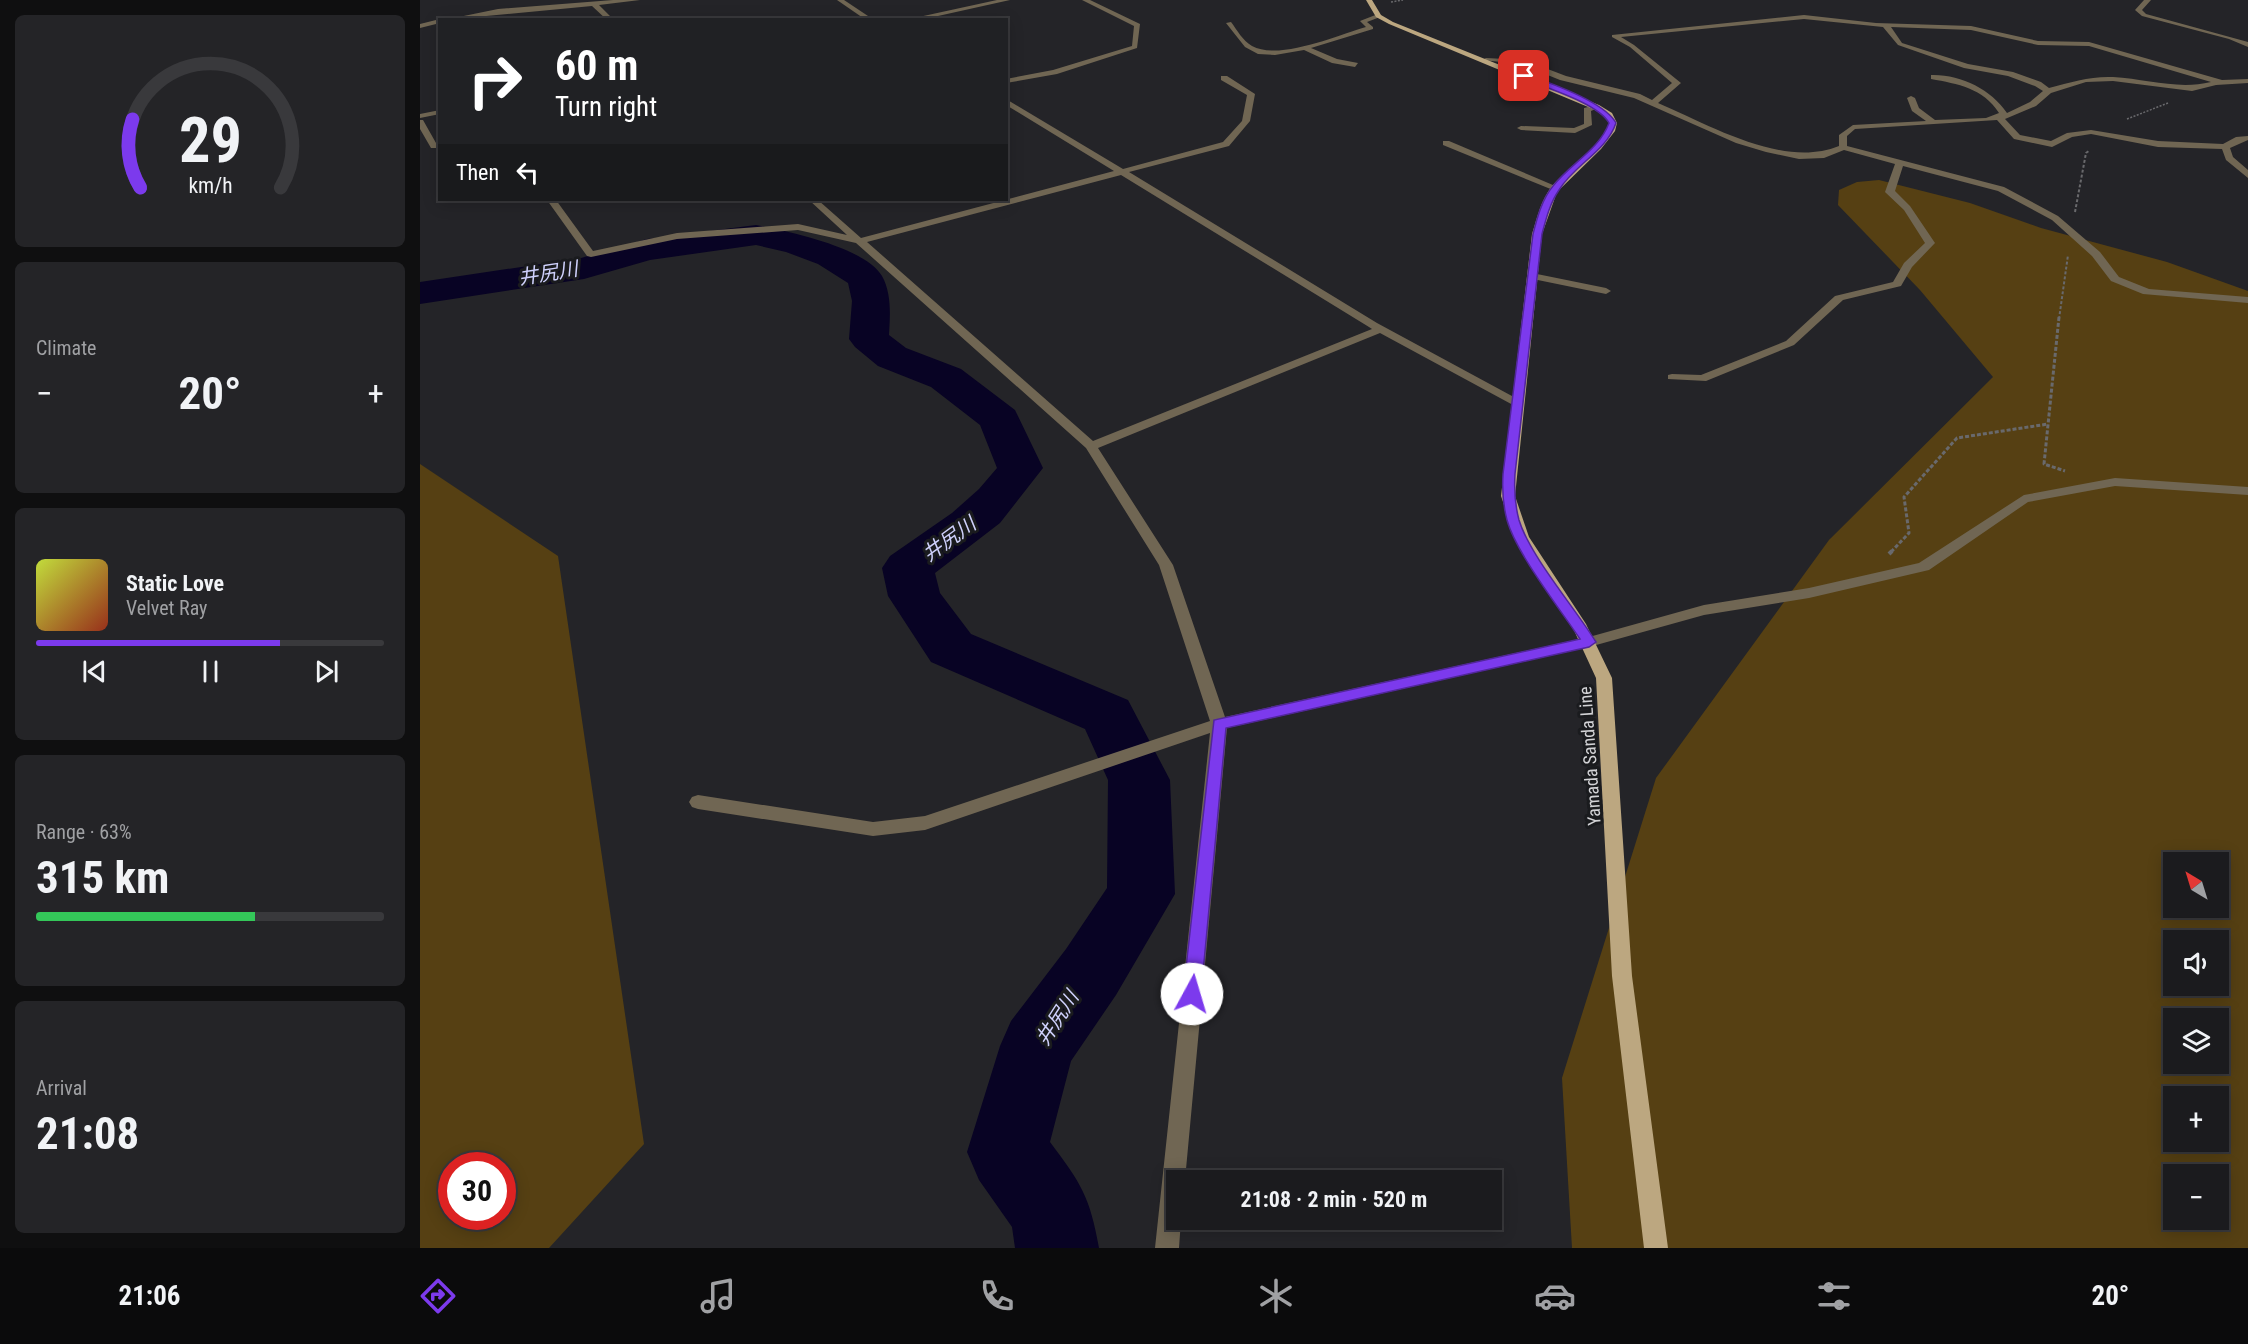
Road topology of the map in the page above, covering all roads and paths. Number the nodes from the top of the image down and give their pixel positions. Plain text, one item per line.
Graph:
1 (637, 0) edge
2 (840, 0) edge
3 (1006, 0) edge
4 (1085, 0) edge
5 (1369, 0) edge
6 (2148, 0) edge
7 (594, 4) junction
8 (1378, 16) junction
9 (458, 18) edge
10 (610, 18) edge
11 (868, 18) edge
12 (918, 18) edge
13 (438, 22) edge
14 (1229, 23) dead end
15 (420, 26) edge
16 (1886, 26) junction
17 (2248, 45) edge
18 (1305, 48) junction
19 (1486, 60) junction
20 (1355, 65) dead end
21 (2172, 75) dead end
22 (1934, 77) dead end
23 (1224, 78) dead end
24 (1008, 81) edge
25 (2248, 81) edge
26 (2221, 82) junction
27 (2210, 84) junction
28 (2192, 89) junction
29 (2048, 91) junction
30 (1911, 98) dead end
31 (1008, 102) edge
32 (1653, 103) junction
33 (1596, 107) junction
34 (438, 112) edge
35 (420, 116) edge
36 (1999, 117) junction
37 (420, 122) edge
38 (2118, 122) dead end
39 (1934, 123) junction
40 (1521, 128) dead end
41 (2248, 138) edge
42 (1446, 142) dead end
43 (438, 145) edge
44 (2094, 145) dead end
45 (1843, 147) junction
46 (2225, 147) junction
47 (1900, 163) junction
48 (1120, 171) junction
49 (2248, 175) edge
50 (1556, 188) junction
51 (553, 201) edge
52 (814, 201) edge
53 (2074, 212) dead end
54 (860, 241) junction
55 (2070, 246) dead end
56 (1532, 276) junction
57 (1606, 291) dead end
58 (2248, 300) edge
59 (1381, 329) junction
60 (1672, 377) dead end
61 (1517, 402) junction
62 (2048, 424) junction
63 (1091, 446) junction
64 (2103, 484) junction
65 (2248, 491) edge
66 (1864, 581) junction
67 (1589, 642) junction
68 (1219, 724) junction
69 (698, 802) dead end
70 (1167, 1248) edge
71 (1656, 1248) edge

1 - 7 street
2 - 11 street
3 - 12 street
4 - 24 street
5 - 8 main road
6 - 17 street
7 - 9 street
7 - 10 street
8 - 18 street
8 - 19 main road
13 - 15 street
14 - 18 street
16 - 26 street
16 - 29 street
16 - 32 street
18 - 20 street
19 - 32 street
19 - 33 main road
21 - 27 street
22 - 36 street
23 - 48 street
25 - 26 street
26 - 27 street
27 - 28 street
28 - 29 street
28 - 38 path
29 - 36 street
30 - 39 street
31 - 48 street
32 - 45 street
33 - 40 street
33 - 50 main road, Yamada Sanda Line
34 - 35 street
36 - 39 street
36 - 46 street
37 - 43 street
39 - 45 street
41 - 46 street
42 - 50 street
44 - 53 path
45 - 47 street
46 - 49 street
47 - 58 street
47 - 60 street
48 - 54 street
48 - 59 street
50 - 56 main road, Yamada Sanda Line
51 - 54 street
52 - 54 street
54 - 63 street
55 - 62 path
56 - 57 street
56 - 61 main road, Yamada Sanda Line
59 - 61 street
59 - 63 street
61 - 67 main road, Yamada Sanda Line
62 - 64 path
62 - 66 path
63 - 68 street
64 - 65 street
64 - 66 street
66 - 67 street
67 - 68 street
67 - 71 main road, Yamada Sanda Line
68 - 69 street
68 - 70 street

